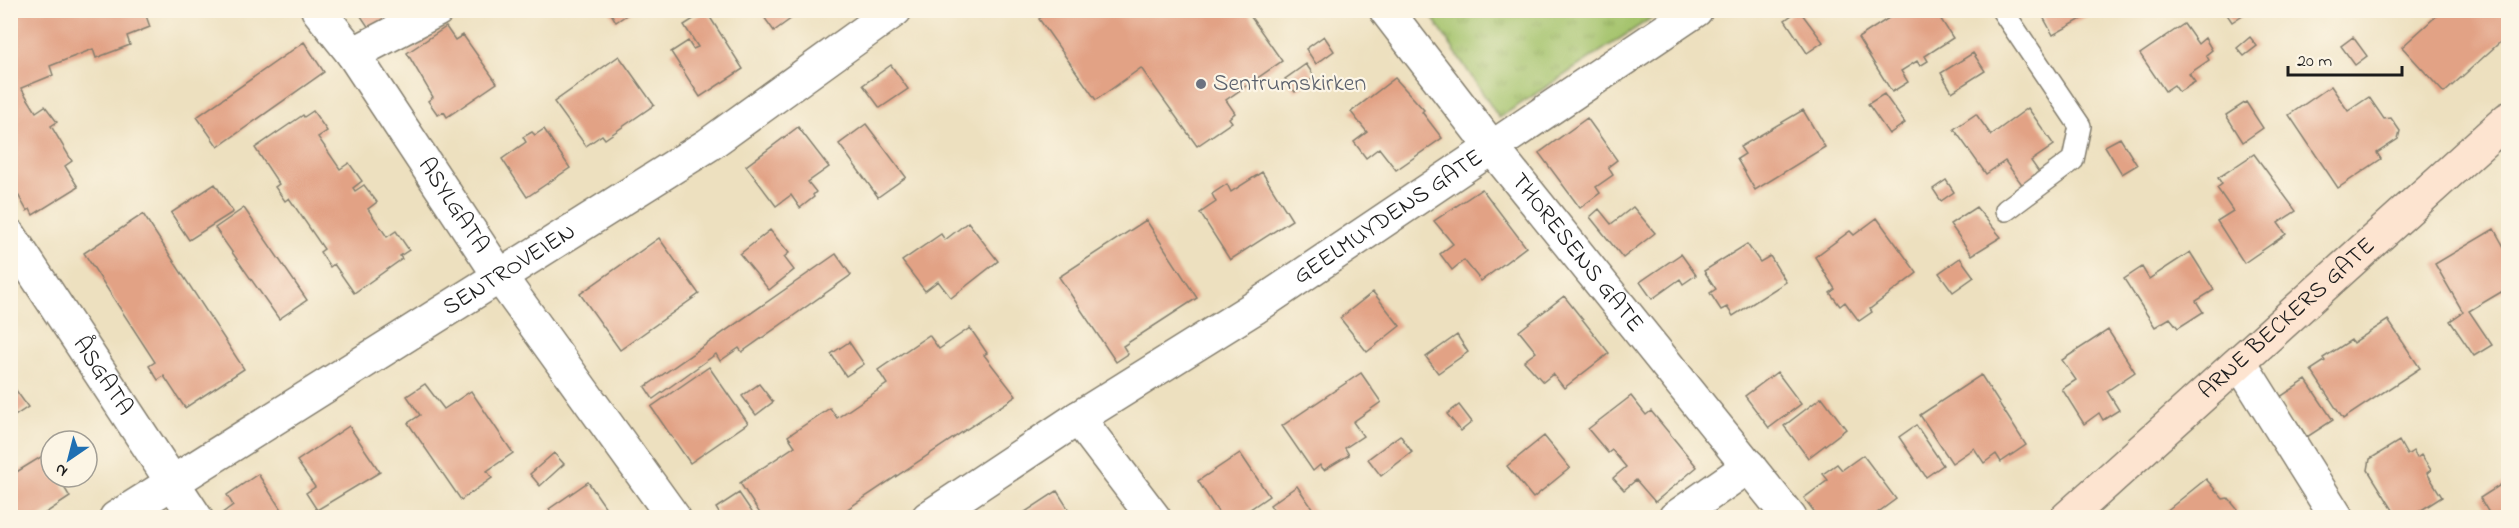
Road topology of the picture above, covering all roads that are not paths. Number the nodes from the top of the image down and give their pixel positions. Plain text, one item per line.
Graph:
1 (318, 10) edge
2 (437, 10) edge
3 (895, 10) edge
4 (1386, 10) edge
5 (1696, 10) edge
6 (2002, 10) edge
7 (353, 54) junction
8 (2508, 119) edge
9 (1493, 149) junction
10 (2006, 210) dead end
11 (10, 236) edge
12 (501, 278) junction
13 (2240, 363) junction
14 (1078, 418) junction
15 (1749, 466) junction
16 (173, 482) junction
17 (116, 518) edge
18 (196, 518) edge
19 (674, 518) edge
20 (928, 518) edge
21 (1154, 518) edge
22 (1675, 518) edge
23 (1790, 518) edge
24 (2067, 518) edge
25 (2337, 518) edge

1 - 7 street, ASYLGATA
2 - 7 street
3 - 12 street, SENTROVEIEN
4 - 9 street, THORESENS GATE
5 - 9 street, GEELMUYDENS GATE
6 - 10 lane
7 - 12 street, ASYLGATA
8 - 13 main road, ARNE BECKERS GATE
9 - 14 street, GEELMUYDENS GATE
9 - 15 street, THORESENS GATE
11 - 16 street, ÅSGATA
12 - 16 street, SENTROVEIEN
12 - 19 street, ASYLGATA
13 - 24 main road, ARNE BECKERS GATE
13 - 25 street
14 - 20 street, GEELMUYDENS GATE
14 - 21 street
15 - 22 street
15 - 23 street, THORESENS GATE
16 - 17 street, SENTROVEIEN
16 - 18 street, ÅSGATA

